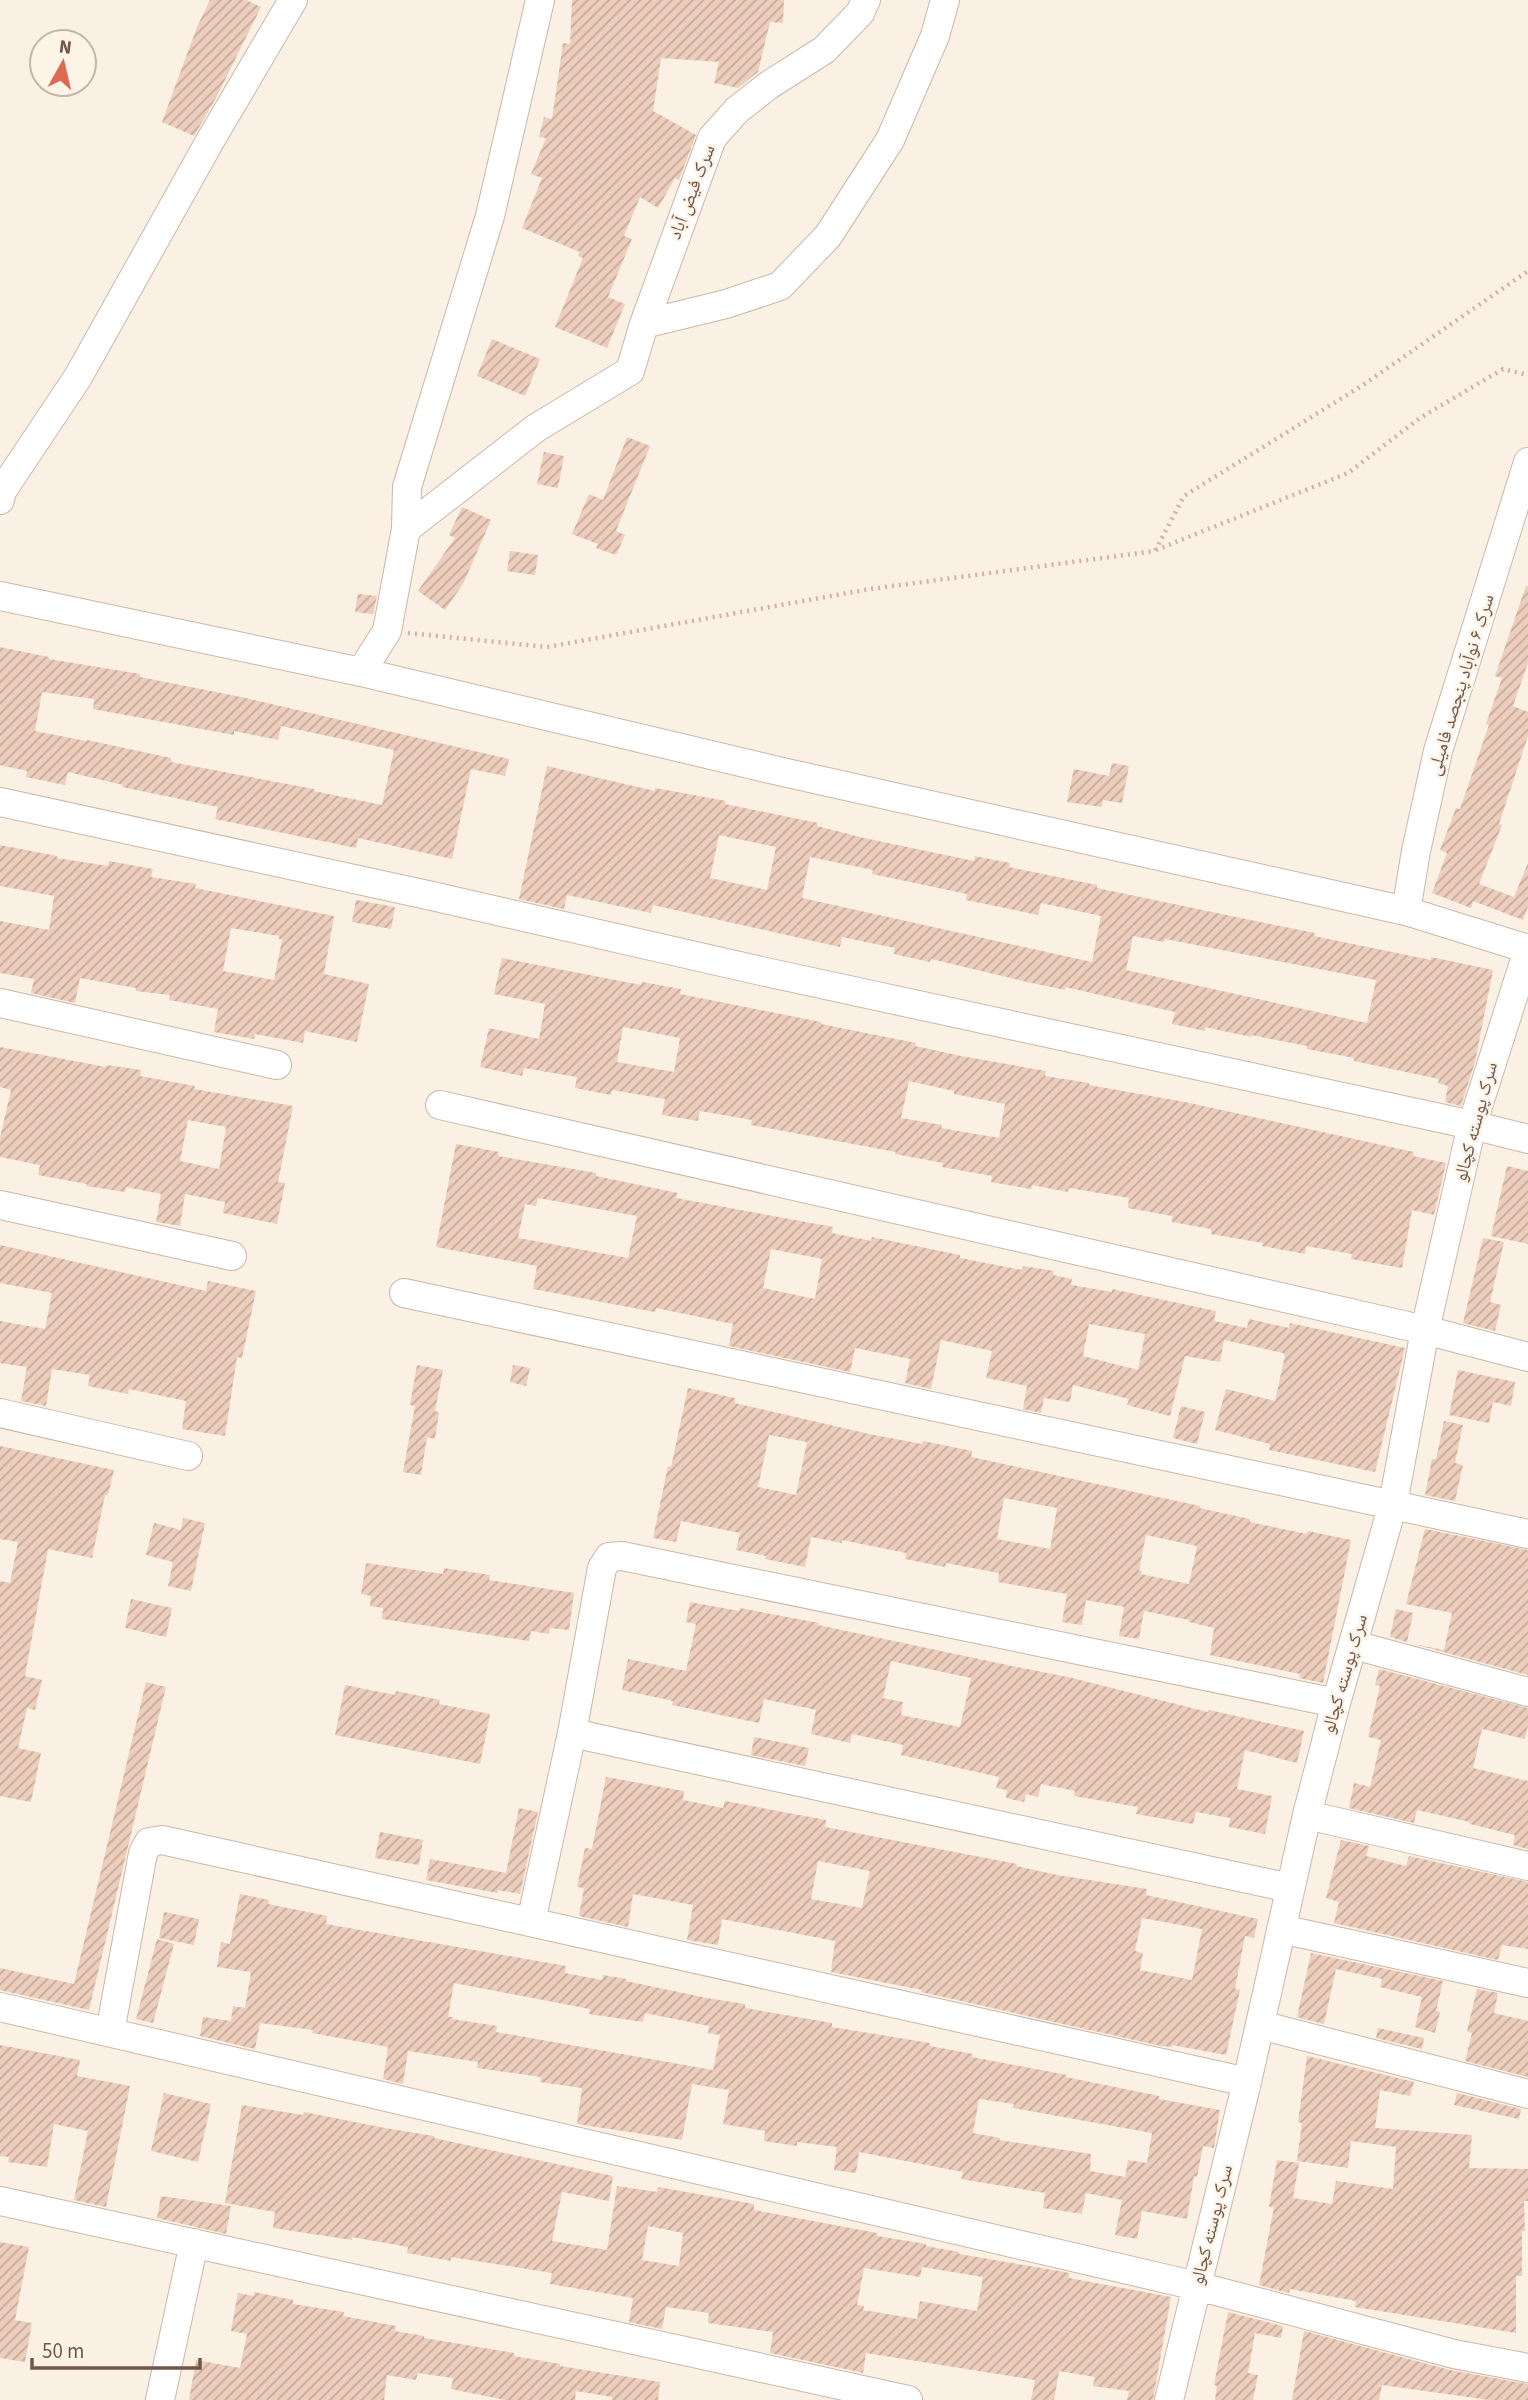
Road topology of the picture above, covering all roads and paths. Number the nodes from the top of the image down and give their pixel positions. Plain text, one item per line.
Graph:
1 (293, 0) edge
2 (540, 0) edge
3 (866, 0) edge
4 (945, 0) edge
5 (1528, 271) edge
6 (644, 324) junction
7 (1528, 375) edge
8 (1528, 462) edge
9 (0, 500) edge
10 (406, 529) junction
11 (1155, 551) junction
12 (0, 596) edge
13 (387, 631) junction
14 (361, 672) junction
15 (0, 802) edge
16 (1406, 911) junction
17 (1528, 949) edge
18 (0, 1003) edge
19 (277, 1065) dead end
20 (440, 1105) dead end
21 (1472, 1125) junction
22 (1528, 1139) edge
23 (0, 1205) edge
24 (232, 1256) dead end
25 (404, 1293) dead end
26 (1425, 1330) junction
27 (1528, 1357) edge
28 (0, 1413) edge
29 (188, 1456) dead end
30 (1393, 1504) junction
31 (1528, 1534) edge
32 (1354, 1645) junction
33 (1528, 1692) edge
34 (1336, 1703) junction
35 (572, 1733) junction
36 (1307, 1815) junction
37 (1528, 1866) edge
38 (1290, 1888) junction
39 (531, 1922) junction
40 (1281, 1929) junction
41 (1528, 1983) edge
42 (0, 2007) edge
43 (1260, 2025) junction
44 (110, 2032) junction
45 (1247, 2082) junction
46 (1528, 2094) edge
47 (0, 2201) edge
48 (194, 2244) junction
49 (1197, 2286) junction
50 (1528, 2368) edge
51 (160, 2400) edge
52 (908, 2400) edge
53 (1169, 2400) edge

1 - 9 street
2 - 10 street
3 - 6 street, سرک فيض آباد
4 - 6 street
5 - 11 path
6 - 10 street, سرک فيض آباد
7 - 11 path
8 - 16 street, سرک ۶ نوآباد پنجصد فامیلی
10 - 13 street
11 - 13 path
12 - 14 street
13 - 14 street
14 - 16 street
15 - 21 street
16 - 17 street
17 - 21 street, سرک پوسته کچالو
18 - 19 street
20 - 26 street
21 - 22 street
21 - 26 street, سرک پوسته کچالو
23 - 24 street
25 - 30 street
26 - 27 street
26 - 30 street, سرک پوسته کچالو
28 - 29 street
30 - 31 street
30 - 32 street, سرک پوسته کچالو
32 - 33 street
32 - 34 street, سرک پوسته کچالو
34 - 35 street
34 - 36 street, سرک پوسته کچالو
35 - 38 street
35 - 39 street
36 - 37 street
36 - 38 street, سرک پوسته کچالو
38 - 40 street, سرک پوسته کچالو
39 - 44 street
39 - 45 street
40 - 41 street
40 - 43 street, سرک پوسته کچالو
42 - 44 street
43 - 45 street, سرک پوسته کچالو
43 - 46 street
44 - 49 street
45 - 49 street, سرک پوسته کچالو
47 - 48 street
48 - 51 street
48 - 52 street
49 - 50 street
49 - 53 street, سرک پوسته کچالو

